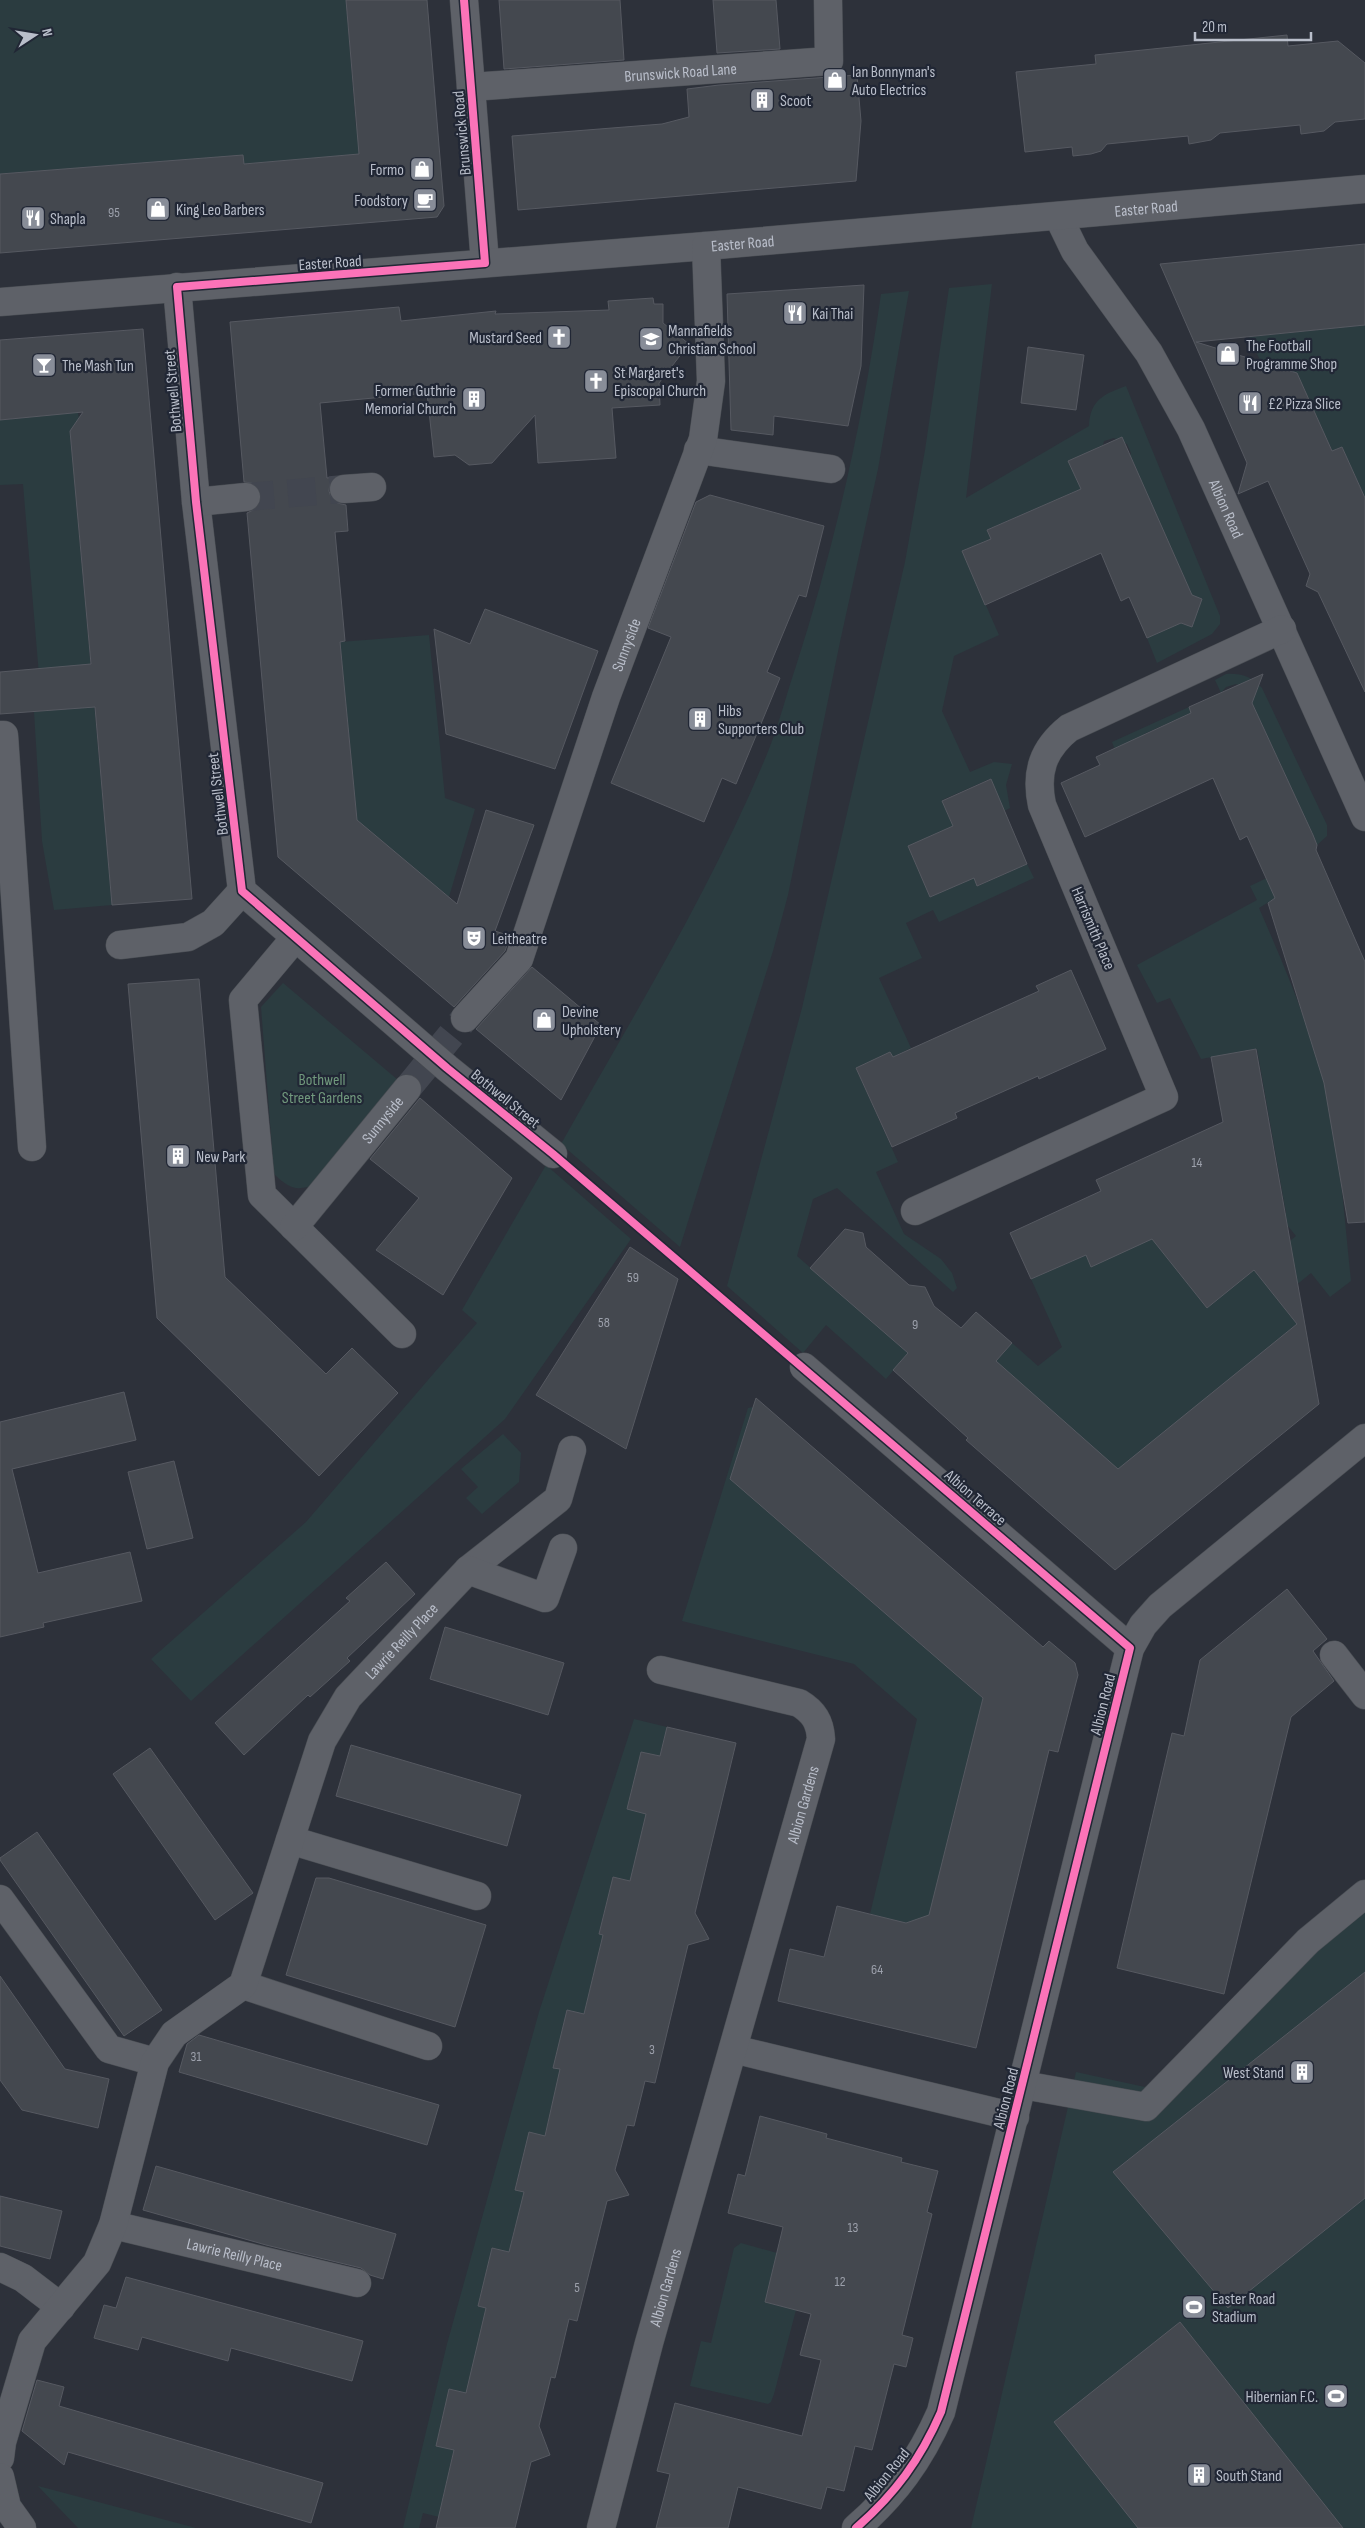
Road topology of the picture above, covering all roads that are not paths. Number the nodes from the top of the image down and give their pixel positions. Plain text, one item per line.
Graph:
1 (464, 0) edge
2 (828, 0) edge
3 (471, 87) junction
4 (1365, 189) edge
5 (1058, 216) junction
6 (706, 246) junction
7 (485, 263) junction
8 (177, 287) junction
9 (0, 302) edge
10 (698, 450) junction
11 (832, 469) dead end
12 (372, 487) dead end
13 (344, 489) tunnel mouth
14 (246, 498) tunnel mouth
15 (196, 502) junction
16 (1282, 629) junction
17 (0, 735) edge
18 (1365, 817) edge
19 (242, 891) junction
20 (295, 938) junction
21 (120, 945) dead end
22 (464, 1018) tunnel mouth
23 (407, 1089) tunnel mouth
24 (32, 1147) dead end
25 (554, 1154) dead end
26 (915, 1212) dead end
27 (294, 1227) junction
28 (402, 1334) dead end
29 (804, 1367) dead end
30 (1365, 1438) edge
31 (572, 1450) dead end
32 (562, 1548) dead end
33 (468, 1570) junction
34 (1130, 1648) junction
35 (1334, 1656) dead end
36 (661, 1670) dead end
37 (1365, 1696) edge
38 (290, 1840) junction
39 (1365, 1894) edge
40 (477, 1896) dead end
41 (0, 1899) edge
42 (242, 1985) junction
43 (428, 2046) dead end
44 (733, 2049) junction
45 (155, 2062) junction
46 (1023, 2086) junction
47 (1015, 2117) junction
48 (113, 2225) junction
49 (0, 2267) edge
50 (357, 2283) dead end
51 (61, 2308) junction
52 (0, 2458) edge
53 (0, 2477) edge
54 (22, 2528) edge
55 (601, 2528) edge
56 (856, 2528) edge

1 - 3 street, Brunswick Road
2 - 3 street, Brunswick Road Lane
3 - 7 street, Brunswick Road
4 - 5 street, Easter Road
5 - 6 street, Easter Road
5 - 16 street, Albion Road
6 - 7 street, Easter Road
6 - 10 street, Sunnyside
7 - 8 street, Easter Road
8 - 9 street, Easter Road
8 - 15 street, Bothwell Street
10 - 11 street
10 - 22 street, Sunnyside
12 - 13 street
14 - 15 street
15 - 19 street, Bothwell Street
16 - 18 street, Albion Road
16 - 26 street, Harrismith Place
17 - 24 street
19 - 20 street, Bothwell Street
19 - 21 street
20 - 25 street, Bothwell Street
20 - 27 street
23 - 27 street, Sunnyside
27 - 28 street
29 - 34 street, Albion Terrace
30 - 34 street, Albion Road
31 - 33 street, Lawrie Reilly Place
32 - 33 street
33 - 38 street, Lawrie Reilly Place
34 - 46 street, Albion Road
35 - 37 street
36 - 44 street, Albion Gardens
38 - 40 street
38 - 42 street, Lawrie Reilly Place
39 - 46 street
41 - 45 street
42 - 43 street
42 - 45 street
44 - 47 street
44 - 55 street, Albion Gardens
45 - 48 street
46 - 47 street, Albion Road
47 - 56 street, Albion Road
48 - 50 street, Lawrie Reilly Place
48 - 51 street
49 - 51 street
51 - 52 street
53 - 54 street

